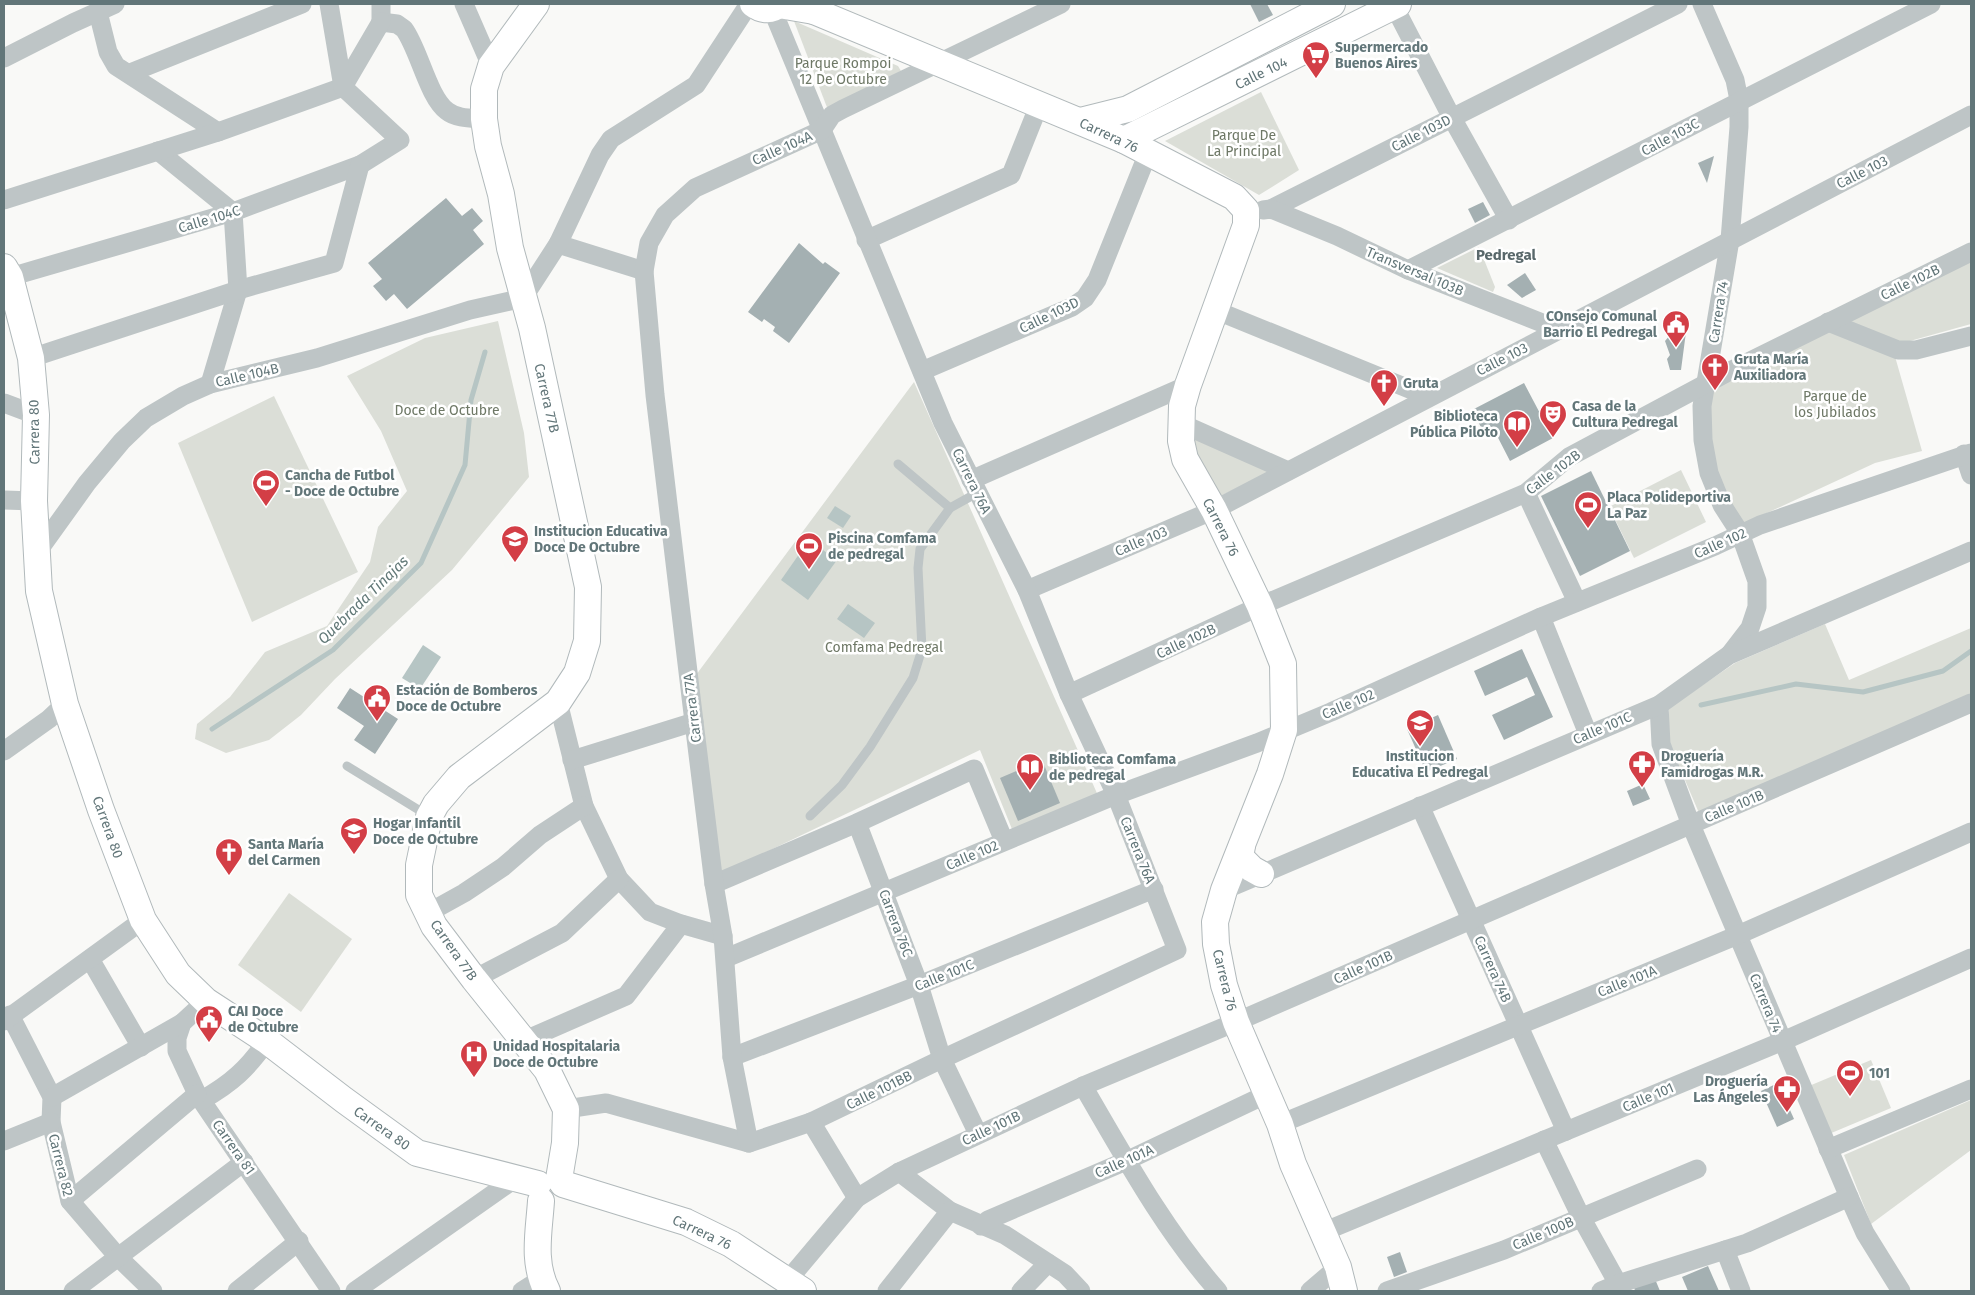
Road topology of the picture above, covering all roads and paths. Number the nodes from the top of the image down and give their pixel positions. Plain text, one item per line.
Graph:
1 (115, 4) edge
2 (302, 4) edge
3 (329, 4) edge
4 (464, 4) edge
5 (536, 4) edge
6 (1059, 4) edge
7 (1332, 4) edge
8 (1678, 4) edge
9 (1702, 4) edge
10 (1931, 4) edge
11 (784, 5) edge
12 (1396, 5) edge
13 (98, 12) junction
14 (381, 13) edge
15 (909, 50) junction
16 (4, 58) edge
17 (939, 63) junction
18 (130, 73) junction
19 (488, 78) junction
20 (911, 78) junction
21 (343, 86) junction
22 (1739, 100) junction
23 (1039, 105) junction
24 (1971, 115) edge
25 (1452, 118) junction
26 (484, 119) junction
27 (1080, 121) junction
28 (822, 130) junction
29 (218, 132) junction
30 (1124, 140) junction
31 (158, 150) junction
32 (1148, 153) junction
33 (360, 165) junction
34 (4, 200) edge
35 (1271, 209) junction
36 (1246, 210) junction
37 (232, 212) junction
38 (1509, 220) junction
39 (866, 240) junction
40 (1730, 240) junction
41 (558, 244) junction
42 (1971, 252) edge
43 (1408, 270) junction
44 (644, 271) junction
45 (7, 272) edge
46 (238, 290) junction
47 (523, 298) junction
48 (1215, 310) junction
49 (1828, 322) junction
50 (1560, 330) junction
51 (1971, 336) edge
52 (31, 358) junction
53 (922, 371) junction
54 (210, 384) junction
55 (1705, 384) junction
56 (1188, 385) junction
57 (1429, 398) junction
58 (4, 403) edge
59 (36, 415) junction
60 (1180, 424) junction
61 (1968, 454) edge
62 (898, 464) dead end
63 (1288, 471) junction
64 (1971, 475) edge
65 (974, 486) junction
66 (1526, 493) junction
67 (4, 500) edge
68 (34, 501) junction
69 (950, 508) junction
70 (1214, 510) junction
71 (1740, 533) junction
72 (1971, 552) edge
73 (36, 554) junction
74 (1027, 590) junction
75 (1577, 602) junction
76 (1260, 606) junction
77 (1540, 617) junction
78 (1729, 655) junction
79 (1069, 694) junction
80 (558, 702) junction
81 (65, 704) junction
82 (1659, 705) junction
83 (1970, 707) edge
84 (694, 722) junction
85 (1284, 730) junction
86 (1588, 734) junction
87 (4, 751) edge
88 (572, 760) junction
89 (347, 766) dead end
90 (1116, 795) junction
91 (584, 806) junction
92 (1420, 806) junction
93 (810, 816) dead end
94 (430, 817) junction
95 (857, 823) junction
96 (1691, 824) junction
97 (1971, 832) edge
98 (1004, 841) junction
99 (1242, 846) junction
100 (1261, 874) junction
101 (619, 879) junction
102 (714, 884) junction
103 (1154, 889) junction
104 (1224, 890) junction
105 (884, 892) junction
106 (428, 913) junction
107 (143, 920) junction
108 (1471, 920) junction
109 (682, 924) junction
110 (1738, 935) junction
111 (724, 936) junction
112 (1177, 950) joint
113 (726, 958) junction
114 (1971, 958) edge
115 (90, 959) junction
116 (474, 979) junction
117 (919, 985) junction
118 (206, 1001) junction
119 (7, 1018) edge
120 (1236, 1022) junction
121 (182, 1023) junction
122 (1518, 1026) junction
123 (523, 1040) junction
124 (266, 1041) junction
125 (1783, 1042) junction
126 (142, 1047) junction
127 (732, 1057) junction
128 (942, 1059) junction
129 (1083, 1086) junction
130 (1971, 1089) edge
131 (1267, 1094) junction
132 (52, 1097) junction
133 (199, 1097) junction
134 (566, 1109) junction
135 (51, 1122) junction
136 (811, 1122) junction
137 (1280, 1124) junction
138 (1566, 1131) junction
139 (978, 1134) junction
140 (1544, 1140) junction
141 (4, 1141) edge
142 (748, 1144) junction
143 (1828, 1149) junction
144 (1126, 1161) junction
145 (244, 1162) junction
146 (1697, 1170) dead end
147 (899, 1172) junction
148 (544, 1187) junction
149 (1849, 1197) junction
150 (857, 1198) junction
151 (70, 1201) junction
152 (950, 1211) junction
153 (1581, 1217) junction
154 (981, 1226) junction
155 (1323, 1232) junction
156 (299, 1241) junction
157 (1725, 1250) junction
158 (119, 1258) junction
159 (1048, 1263) junction
160 (1341, 1279) edge
161 (795, 1286) edge
162 (537, 1287) edge
163 (1614, 1289) edge
164 (73, 1291) edge
165 (153, 1291) edge
166 (238, 1291) edge
167 (331, 1291) edge
168 (355, 1291) edge
169 (887, 1291) edge
170 (1021, 1291) edge
171 (1081, 1291) edge
172 (1218, 1291) edge
173 (1310, 1291) edge
174 (1387, 1291) edge
175 (1741, 1291) edge
176 (1901, 1291) edge

1 - 13 street
2 - 18 street
3 - 21 street
4 - 19 street, Carrera 77B
5 - 19 street
6 - 17 street, Calle 104A
7 - 27 street, Calle 104
8 - 25 street, Calle 103D
9 - 22 street, Carrera 74
10 - 22 street, Calle 103C
11 - 15 street, Carrera 76
11 - 28 street, Carrera 76A
11 - 41 street
12 - 25 street
12 - 30 street, Calle 104
13 - 16 street
13 - 18 street
14 - 21 street
14 - 26 street
15 - 17 street, Carrera 76
15 - 20 street
17 - 20 street, Calle 104A
17 - 23 street, Carrera 76
18 - 29 street
19 - 26 street, Carrera 77B
20 - 28 street, Calle 104A
21 - 29 street
21 - 33 street, Calle 104C
22 - 38 street, Calle 103C
22 - 40 street, Carrera 74
23 - 27 street, Carrera 76
23 - 39 street
24 - 40 street, Calle 103
25 - 35 street, Calle 103D
25 - 38 street
26 - 47 street, Carrera 77B
27 - 30 street, Carrera 76
28 - 39 street, Carrera 76A
28 - 44 street, Calle 104A
29 - 31 street
30 - 32 street, Carrera 76
31 - 34 street
31 - 37 street
32 - 36 street, Carrera 76
32 - 53 street, Calle 103D
33 - 37 street, Calle 104C
33 - 46 street
35 - 36 street
35 - 43 street, Transversal 103B
36 - 48 street, Carrera 76
37 - 45 street, Calle 104C
37 - 46 street
38 - 43 street, Calle 103C
39 - 53 street, Carrera 76A
40 - 50 street, Calle 103
40 - 55 street, Carrera 74
41 - 44 street
41 - 47 street
42 - 49 street, Calle 102B
43 - 50 street, Transversal 103B
44 - 84 street, Carrera 77A
45 - 52 street, Carrera 80
46 - 52 street
46 - 54 street
47 - 54 street, Calle 104B
47 - 80 street, Carrera 77B
48 - 56 street, Carrera 76
48 - 57 street
49 - 51 street
49 - 55 street, Calle 102B
50 - 57 street, Calle 103
52 - 59 street, Carrera 80
53 - 65 street, Carrera 76A
54 - 73 street, Calle 104B
55 - 66 street, Calle 102B
55 - 71 street, Carrera 74
56 - 60 street, Carrera 76
56 - 65 street
57 - 63 street, Calle 103
58 - 59 street
59 - 68 street, Carrera 80
60 - 63 street
60 - 70 street, Carrera 76
61 - 64 street
61 - 71 street, Calle 102
62 - 69 lane
63 - 70 street, Calle 103
65 - 69 lane
65 - 74 street, Carrera 76A
66 - 75 street
66 - 76 street, Calle 102B
67 - 68 street
68 - 73 street, Carrera 80
69 - 93 lane
70 - 74 street, Calle 103
70 - 76 street, Carrera 76
71 - 75 street, Calle 102
71 - 78 street, Carrera 74
72 - 78 street, Calle 101C
73 - 81 street, Carrera 80
74 - 79 street, Carrera 76A
75 - 77 street, Calle 102
76 - 79 street, Calle 102B
76 - 85 street, Carrera 76
77 - 85 street, Calle 102
77 - 86 street
78 - 82 street, Calle 101C
79 - 90 street, Carrera 76A
80 - 88 street
80 - 94 street, Carrera 77B
81 - 87 street
81 - 107 street, Carrera 80
82 - 86 street, Calle 101C
82 - 96 street, Carrera 74
83 - 96 street, Calle 101B
84 - 88 street
84 - 102 street, Carrera 77A
85 - 90 street, Calle 102
85 - 99 street, Carrera 76
86 - 92 street, Calle 101C
88 - 91 street
89 - 94 lane
90 - 98 street, Calle 102
90 - 103 street, Carrera 76A
91 - 101 street
91 - 106 street
92 - 100 street, Calle 101C
92 - 108 street, Carrera 74B
94 - 106 street, Carrera 77B
95 - 98 street
95 - 102 street
95 - 105 street, Carrera 76C
96 - 108 street, Calle 101B
96 - 110 street, Carrera 74
97 - 110 street, Calle 101A
98 - 105 street, Calle 102
99 - 100 street
99 - 104 street, Carrera 76
100 - 104 street, Calle 101C
101 - 109 street
101 - 116 street
102 - 111 street, Carrera 77A
103 - 112 street, Carrera 76A
103 - 117 street, Calle 101C
104 - 120 street, Carrera 76
105 - 113 street, Calle 102
105 - 117 street, Carrera 76C
106 - 116 street, Carrera 77B
107 - 115 street
107 - 118 street, Carrera 80
108 - 120 street, Calle 101B
108 - 122 street, Carrera 74B
109 - 111 street
109 - 123 street
110 - 122 street, Calle 101A
110 - 125 street, Carrera 74
111 - 113 street, Carrera 77A
112 - 128 street, Calle 101BB
113 - 127 street, Carrera 77A
114 - 125 street, Calle 101
115 - 119 street
115 - 126 street
116 - 123 street, Carrera 77B
117 - 127 street, Calle 101C
117 - 128 street, Carrera 76C
118 - 121 street
118 - 124 street, Carrera 80
119 - 132 street, Carrera 82
120 - 129 street, Calle 101B
120 - 131 street, Carrera 76
121 - 126 street
121 - 133 street, Carrera 81
122 - 137 street, Calle 101A
122 - 138 street, Carrera 74B
123 - 134 street, Carrera 77B
124 - 133 street
124 - 148 street, Carrera 80
125 - 138 street, Calle 101
125 - 143 street, Carrera 74
126 - 132 street
127 - 142 street, Carrera 77A
128 - 136 street, Calle 101BB
128 - 139 street, Carrera 76C
129 - 139 street, Calle 101B
129 - 144 street
130 - 143 street
131 - 137 street, Carrera 76
131 - 144 street, Calle 101A
132 - 135 street, Carrera 82
133 - 145 street, Carrera 81
133 - 151 street
134 - 142 street
134 - 148 street, Carrera 77B
135 - 141 street
135 - 151 street, Carrera 82
136 - 142 street, Calle 101BB
136 - 150 street
137 - 155 street, Carrera 76
138 - 140 street, Calle 101
139 - 147 street, Calle 101B
140 - 153 street
140 - 155 street, Calle 101
143 - 149 street, Carrera 74
144 - 154 street, Calle 101A
144 - 172 street
145 - 156 street, Carrera 81
145 - 158 street
146 - 153 street, Calle 100B
147 - 150 street, Calle 101B
147 - 152 street
148 - 161 street, Carrera 76
148 - 162 street
148 - 168 street
149 - 157 street
149 - 176 street, Carrera 74
150 - 161 street, Calle 101B
151 - 158 street, Carrera 82
152 - 154 street
152 - 169 street
153 - 163 street
153 - 174 street, Calle 100B
154 - 159 street
155 - 160 street, Carrera 76
156 - 166 street
156 - 167 street, Carrera 81
157 - 163 street
157 - 175 street
158 - 164 street
158 - 165 street, Carrera 82
159 - 170 street
159 - 171 street
160 - 173 street

